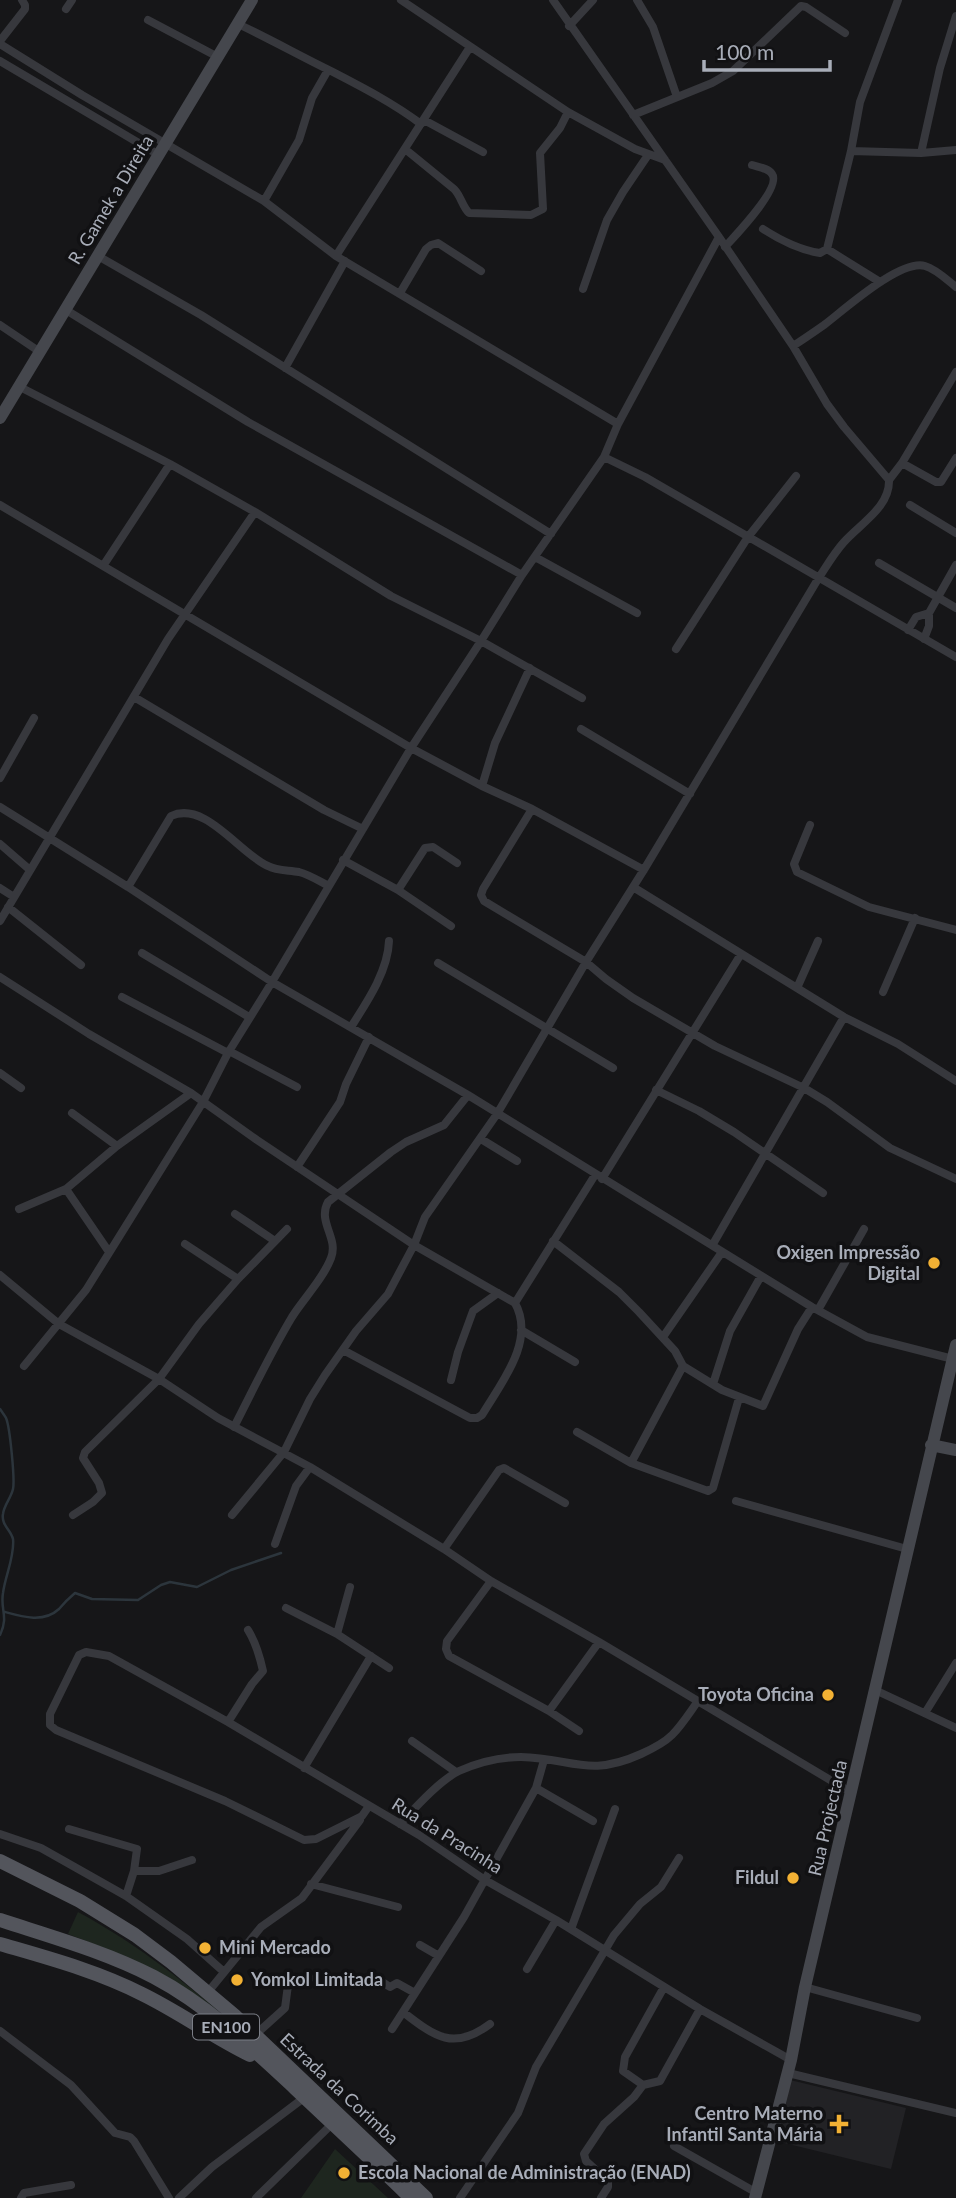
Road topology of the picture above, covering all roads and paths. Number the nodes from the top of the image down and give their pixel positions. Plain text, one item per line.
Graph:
1 (22, 0) edge
2 (72, 0) edge
3 (252, 0) edge
4 (401, 0) edge
5 (553, 0) edge
6 (593, 0) edge
7 (637, 0) edge
8 (898, 0) edge
9 (66, 9) dead end
10 (956, 16) edge
11 (148, 20) dead end
12 (238, 24) junction
13 (569, 26) junction
14 (845, 33) dead end
15 (0, 42) edge
16 (470, 47) junction
17 (218, 57) junction
18 (0, 61) edge
19 (328, 70) junction
20 (677, 97) junction
21 (568, 112) junction
22 (633, 115) junction
23 (422, 122) junction
24 (162, 149) junction
25 (405, 149) junction
26 (956, 150) edge
27 (851, 151) junction
28 (483, 152) dead end
29 (921, 153) junction
30 (648, 155) junction
31 (665, 160) junction
32 (752, 165) dead end
33 (264, 201) junction
34 (763, 229) dead end
35 (719, 237) junction
36 (725, 247) junction
37 (827, 249) junction
38 (98, 256) junction
39 (336, 256) junction
40 (345, 261) junction
41 (481, 271) dead end
42 (880, 282) junction
43 (956, 287) edge
44 (583, 289) dead end
45 (400, 293) junction
46 (66, 310) junction
47 (0, 325) edge
48 (793, 346) junction
49 (40, 352) junction
50 (285, 368) junction
51 (956, 372) edge
52 (952, 385) edge
53 (20, 387) junction
54 (0, 418) edge
55 (618, 424) junction
56 (604, 457) junction
57 (956, 458) edge
58 (902, 463) junction
59 (170, 464) junction
60 (796, 476) dead end
61 (888, 480) junction
62 (0, 505) edge
63 (910, 506) dead end
64 (255, 513) junction
65 (956, 533) edge
66 (551, 534) junction
67 (748, 537) junction
68 (535, 557) junction
69 (879, 563) dead end
70 (956, 565) edge
71 (103, 566) junction
72 (522, 575) junction
73 (818, 579) junction
74 (937, 597) junction
75 (956, 608) edge
76 (637, 612) dead end
77 (929, 613) junction
78 (185, 614) junction
79 (908, 630) junction
80 (924, 639) junction
81 (481, 641) junction
82 (676, 649) dead end
83 (956, 657) edge
84 (530, 668) junction
85 (134, 696) junction
86 (582, 698) dead end
87 (34, 718) dead end
88 (582, 729) dead end
89 (411, 748) junction
90 (0, 778) edge
91 (482, 786) junction
92 (690, 793) junction
93 (0, 807) edge
94 (532, 809) junction
95 (810, 825) dead end
96 (363, 829) junction
97 (50, 838) junction
98 (0, 844) edge
99 (343, 860) junction
100 (457, 863) dead end
101 (30, 870) junction
102 (643, 870) junction
103 (329, 886) junction
104 (128, 887) junction
105 (633, 887) junction
106 (0, 888) edge
107 (398, 890) junction
108 (14, 897) junction
109 (8, 907) junction
110 (915, 918) junction
111 (0, 920) edge
112 (451, 926) dead end
113 (956, 930) edge
114 (389, 941) dead end
115 (818, 941) dead end
116 (142, 953) dead end
117 (741, 954) junction
118 (586, 962) junction
119 (438, 963) dead end
120 (81, 965) dead end
121 (0, 977) edge
122 (272, 982) junction
123 (797, 988) junction
124 (883, 992) dead end
125 (122, 997) dead end
126 (249, 1017) junction
127 (844, 1017) junction
128 (351, 1027) junction
129 (547, 1027) junction
130 (694, 1033) junction
131 (369, 1037) junction
132 (228, 1052) junction
133 (613, 1068) dead end
134 (0, 1073) edge
135 (956, 1081) edge
136 (297, 1087) dead end
137 (21, 1088) dead end
138 (804, 1088) junction
139 (656, 1090) junction
140 (191, 1093) junction
141 (468, 1096) junction
142 (203, 1102) junction
143 (72, 1113) dead end
144 (497, 1114) junction
145 (481, 1139) junction
146 (117, 1146) junction
147 (766, 1153) junction
148 (517, 1161) dead end
149 (297, 1167) junction
150 (599, 1177) junction
151 (956, 1179) edge
152 (66, 1189) junction
153 (823, 1193) dead end
154 (338, 1194) junction
155 (19, 1209) dead end
156 (235, 1213) dead end
157 (287, 1229) dead end
158 (864, 1229) dead end
159 (275, 1241) junction
160 (553, 1241) junction
161 (185, 1244) dead end
162 (713, 1244) junction
163 (414, 1245) junction
164 (109, 1252) junction
165 (722, 1252) junction
166 (0, 1275) edge
167 (761, 1276) junction
168 (238, 1279) junction
169 (498, 1293) junction
170 (515, 1303) junction
171 (815, 1308) junction
172 (59, 1324) junction
173 (521, 1330) junction
174 (663, 1337) junction
175 (956, 1345) edge
176 (343, 1350) junction
177 (953, 1359) junction
178 (575, 1362) dead end
179 (24, 1366) dead end
180 (683, 1366) junction
181 (159, 1379) junction
182 (451, 1380) dead end
183 (713, 1384) junction
184 (739, 1398) junction
185 (234, 1427) junction
186 (577, 1432) dead end
187 (931, 1445) junction
188 (956, 1450) edge
189 (284, 1452) junction
190 (631, 1463) junction
191 (310, 1467) junction
192 (736, 1502) dead end
193 (565, 1503) dead end
194 (74, 1515) dead end
195 (232, 1515) dead end
196 (275, 1545) dead end
197 (444, 1549) junction
198 (907, 1549) junction
199 (491, 1581) junction
200 (350, 1587) dead end
201 (286, 1608) dead end
202 (248, 1630) dead end
203 (337, 1634) junction
204 (599, 1642) junction
205 (371, 1656) junction
206 (956, 1664) edge
207 (389, 1668) dead end
208 (875, 1690) junction
209 (698, 1701) junction
210 (549, 1711) junction
211 (925, 1713) junction
212 (228, 1722) junction
213 (956, 1728) edge
214 (579, 1731) dead end
215 (412, 1741) dead end
216 (544, 1760) junction
217 (304, 1768) junction
218 (456, 1772) junction
219 (536, 1788) junction
220 (852, 1793) junction
221 (369, 1806) junction
222 (615, 1809) dead end
223 (362, 1816) junction
224 (593, 1821) dead end
225 (400, 1824) junction
226 (69, 1829) dead end
227 (0, 1834) edge
228 (679, 1858) dead end
229 (192, 1860) dead end
230 (0, 1861) edge
231 (0, 1868) edge
232 (17, 1869) junction
233 (134, 1871) junction
234 (485, 1880) junction
235 (311, 1884) junction
236 (126, 1896) junction
237 (398, 1907) dead end
238 (0, 1920) edge
239 (556, 1920) junction
240 (571, 1929) junction
241 (0, 1944) edge
242 (420, 1945) dead end
243 (604, 1951) junction
244 (439, 1956) junction
245 (527, 1969) dead end
246 (223, 1972) junction
247 (310, 1978) dead end
248 (378, 1979) dead end
249 (664, 1987) junction
250 (805, 1987) junction
251 (208, 1992) junction
252 (415, 1993) junction
253 (700, 2009) junction
254 (403, 2012) junction
255 (917, 2018) dead end
256 (490, 2024) dead end
257 (392, 2029) dead end
258 (0, 2031) edge
259 (254, 2036) junction
260 (271, 2066) junction
261 (789, 2066) junction
262 (643, 2085) junction
263 (305, 2097) junction
264 (956, 2113) edge
265 (333, 2123) junction
266 (674, 2146) dead end
267 (71, 2185) dead end
268 (756, 2195) edge
269 (409, 2197) edge
270 (21, 2198) edge
271 (169, 2198) edge
272 (179, 2198) edge
273 (256, 2198) edge
274 (426, 2198) edge
275 (460, 2198) edge
276 (601, 2198) edge

1 - 15 street
2 - 9 street
3 - 12 main road, R. Gamek a Direita
4 - 16 street
5 - 13 street
6 - 13 street
7 - 20 street
8 - 27 street
10 - 29 street
11 - 17 street
12 - 17 main road, R. Gamek a Direita
12 - 19 street
13 - 22 street
14 - 20 street
15 - 24 street
16 - 21 street
16 - 23 street
17 - 24 main road, R. Gamek a Direita
18 - 24 street
19 - 23 street
19 - 33 street
20 - 22 street
21 - 25 street
21 - 30 street
22 - 31 street
23 - 25 street
23 - 28 street
24 - 33 street
24 - 38 main road, R. Gamek a Direita
25 - 39 street
26 - 29 street
27 - 29 street
27 - 37 street
30 - 31 street
30 - 44 street
31 - 35 street
32 - 36 street
33 - 39 street
34 - 37 street
35 - 36 street
35 - 55 street
36 - 48 street
37 - 42 street
38 - 46 main road, R. Gamek a Direita
38 - 50 street
39 - 40 street
40 - 45 street
40 - 50 street
41 - 45 street
42 - 43 street
42 - 48 street
45 - 55 street
46 - 49 main road, R. Gamek a Direita
46 - 72 street
47 - 49 street
48 - 61 street
49 - 53 main road, R. Gamek a Direita
50 - 66 street
51 - 52 street
52 - 58 street
53 - 54 main road, R. Gamek a Direita
53 - 59 street
55 - 56 street
56 - 66 street
56 - 67 street
57 - 58 street
58 - 61 street
59 - 64 street
59 - 71 street
60 - 67 street
61 - 73 street
62 - 71 street
63 - 65 street
64 - 78 street
64 - 81 street
66 - 68 street
67 - 73 street
67 - 82 street
68 - 72 street
68 - 76 street
69 - 74 street
70 - 74 street
71 - 78 street
72 - 81 street
73 - 79 street
73 - 92 street
74 - 75 street
74 - 77 street
77 - 79 street
77 - 80 street
78 - 85 street
78 - 89 street
79 - 80 street
80 - 83 street
81 - 84 street
81 - 89 street
84 - 86 street
84 - 91 street
85 - 96 street
85 - 97 street
87 - 90 street
88 - 92 street
89 - 91 street
89 - 96 street
91 - 94 street
92 - 102 street
93 - 97 street
94 - 102 street
94 - 118 street
95 - 110 street
96 - 99 street
97 - 101 street
97 - 104 street
98 - 101 street
99 - 103 street
99 - 107 street
100 - 107 street
101 - 108 street
102 - 105 street
103 - 104 street
103 - 122 street
104 - 122 street
105 - 117 street
105 - 118 street
106 - 108 street
107 - 112 street
108 - 109 street
109 - 111 street
109 - 120 street
110 - 113 street
110 - 124 street
114 - 128 street
115 - 123 street
116 - 126 street
117 - 123 street
117 - 130 street
118 - 129 street
118 - 130 street
119 - 129 street
121 - 140 street
122 - 126 street
122 - 128 street
123 - 127 street
125 - 132 street
126 - 132 street
127 - 135 street
127 - 138 street
128 - 131 street
129 - 133 street
129 - 144 street
130 - 138 street
130 - 139 street
131 - 141 street
131 - 149 street
132 - 136 street
132 - 142 street
134 - 137 street
138 - 147 street
138 - 151 street
139 - 147 street
139 - 150 street
140 - 142 street
140 - 146 street
141 - 144 street
141 - 154 street
142 - 149 street
142 - 164 street
143 - 146 street
144 - 145 street
144 - 150 street
145 - 148 street
145 - 163 street
146 - 152 street
147 - 153 street
147 - 162 street
149 - 154 street
150 - 160 street
150 - 162 street
152 - 155 street
152 - 164 street
154 - 163 street
154 - 185 street
156 - 159 street
157 - 159 street
158 - 171 street
159 - 168 street
160 - 170 street
160 - 174 street
161 - 168 street
162 - 165 street
163 - 169 street
163 - 176 street
164 - 172 street
165 - 167 street
165 - 174 street
166 - 172 street
167 - 171 street
167 - 183 street
168 - 181 street
169 - 170 street
169 - 182 street
170 - 173 street
171 - 177 street
171 - 184 street
172 - 179 street
172 - 181 street
173 - 176 street
173 - 178 street
174 - 180 street
175 - 177 main road, Rua Projectada
176 - 189 street
177 - 187 main road, Rua Projectada
180 - 183 street
180 - 190 street
181 - 185 street
181 - 194 street
183 - 184 street
184 - 190 street
185 - 189 street
186 - 190 street
187 - 188 main road
187 - 198 main road, Rua Projectada
189 - 191 street
189 - 195 street
191 - 196 street
191 - 197 street
192 - 198 street
193 - 197 street
197 - 199 street
198 - 208 main road, Rua Projectada
199 - 204 street
199 - 210 street
200 - 203 street
201 - 203 street
202 - 212 street
203 - 205 street
204 - 209 street
204 - 210 street
205 - 207 street
205 - 217 street
206 - 211 street
208 - 211 street
208 - 220 main road, Rua Projectada
209 - 216 street
209 - 220 street
210 - 214 street
211 - 213 street
212 - 217 street, Rua da Pracinha
212 - 223 street, Rua da Pracinha
215 - 218 street
216 - 218 street
216 - 219 street
217 - 221 street, Rua da Pracinha
218 - 225 street
219 - 224 street
219 - 234 street
220 - 250 main road, Rua Projectada
221 - 223 street
221 - 225 street, Rua da Pracinha
222 - 240 street
223 - 235 street
225 - 234 street, Rua da Pracinha
226 - 233 street
227 - 236 street
228 - 243 street
229 - 233 street
230 - 232 main road, EN100
231 - 232 main road
232 - 251 main road, Estrada da Corimba / EN100
233 - 236 street
234 - 239 street, Rua da Pracinha
234 - 244 street
235 - 237 street
235 - 246 street
236 - 246 street
238 - 260 main road, Estrada da Corimba / EN100
239 - 240 street, Rua da Pracinha
239 - 245 street
240 - 243 street, Rua da Pracinha
241 - 260 main road, Estrada da Corimba / EN100
242 - 244 street
243 - 249 street, Rua da Pracinha
243 - 275 street
244 - 252 street
246 - 251 street
247 - 259 street
248 - 252 street
249 - 253 street, Rua da Pracinha
249 - 262 street
250 - 255 street
250 - 261 main road, Rua Projectada
251 - 259 main road, Estrada da Corimba / EN100
252 - 254 street
253 - 261 street, Rua da Pracinha
253 - 262 street
254 - 256 street
254 - 257 street
258 - 271 street
259 - 274 main road, Estrada da Corimba / EN100
260 - 263 main road, Estrada da Corimba / EN100
261 - 264 street, Rua da Pracinha
261 - 268 main road, Rua Projectada
262 - 276 street
263 - 265 main road, Estrada da Corimba / EN100
263 - 272 street
265 - 269 main road, Estrada da Corimba / EN100
265 - 273 street
266 - 268 street
267 - 270 street

